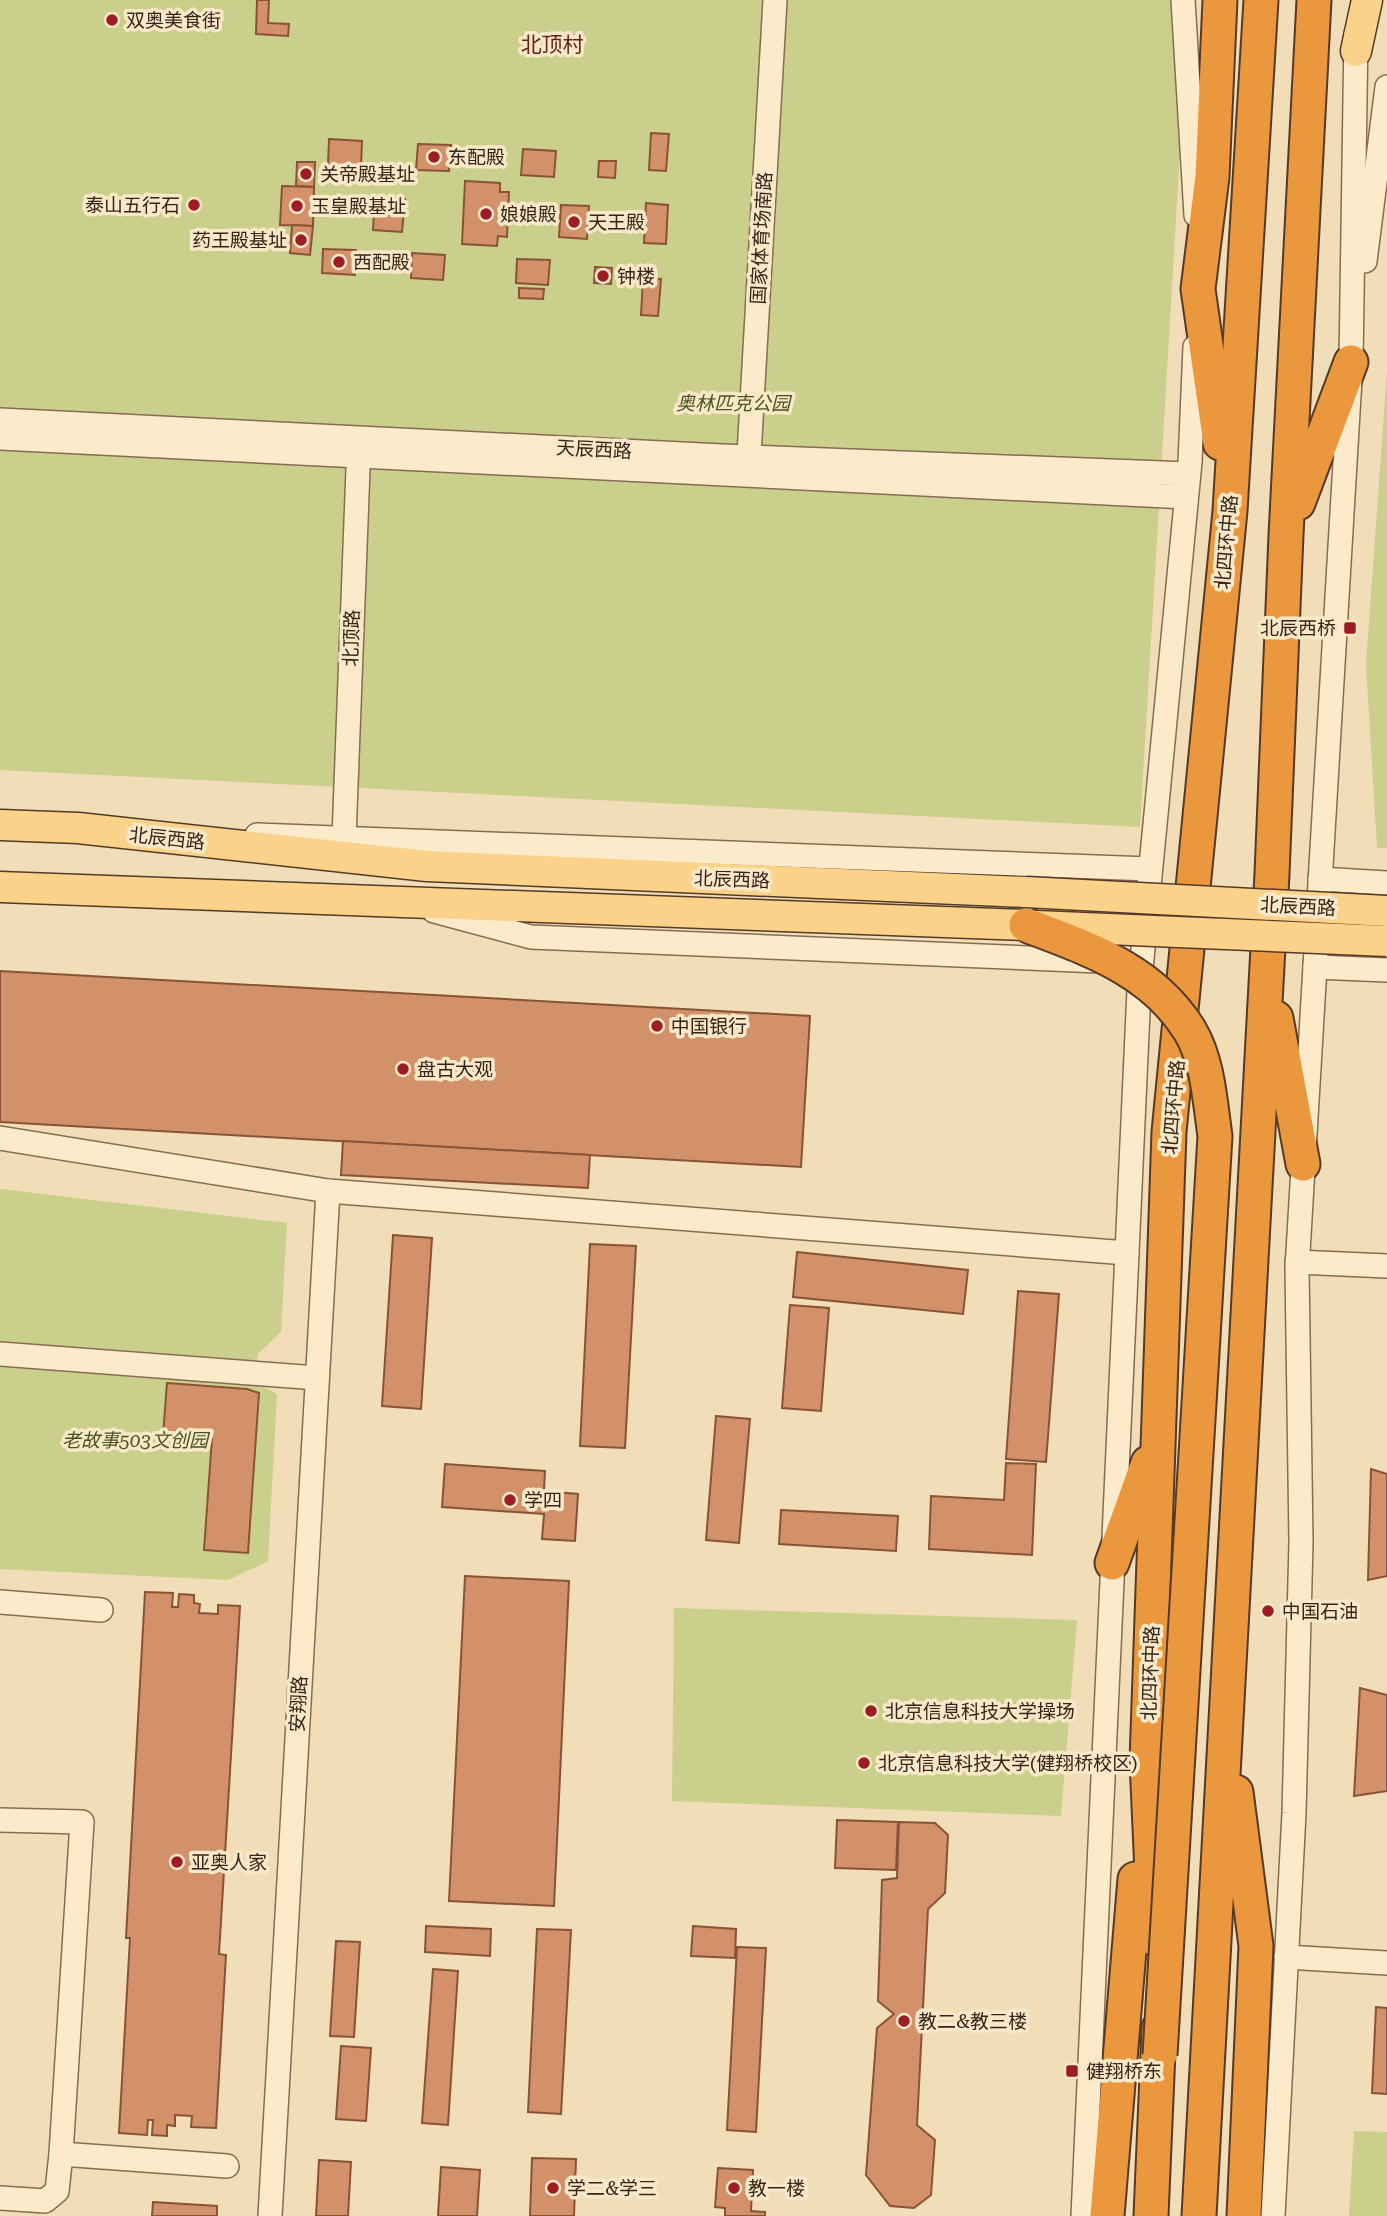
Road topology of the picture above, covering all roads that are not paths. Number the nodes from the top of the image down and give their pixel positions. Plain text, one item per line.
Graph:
1 (775, 0) edge
2 (1183, 0) edge
3 (1220, 0) edge
4 (1261, 0) edge
5 (1314, 0) edge
6 (1358, 0) edge
7 (1367, 0) edge
8 (1356, 51) junction
9 (1387, 87) edge
10 (1198, 289) junction
11 (1351, 362) junction
12 (0, 420) edge
13 (0, 438) edge
14 (359, 447) junction
15 (748, 466) junction
16 (1187, 485) junction
17 (1230, 511) junction
18 (1286, 535) junction
19 (0, 825) edge
20 (78, 828) junction
21 (344, 838) junction
22 (1149, 869) junction
23 (1320, 879) junction
24 (1387, 883) edge
25 (0, 887) edge
26 (397, 902) junction
27 (1387, 911) edge
28 (1026, 925) junction
29 (1387, 942) edge
30 (1141, 963) junction
31 (1267, 964) junction
32 (1315, 967) junction
33 (1387, 970) edge
34 (0, 1138) edge
35 (1303, 1164) junction
36 (328, 1191) junction
37 (1127, 1252) junction
38 (1297, 1262) junction
39 (1387, 1266) edge
40 (0, 1354) edge
41 (317, 1378) junction
42 (1159, 1434) junction
43 (1112, 1563) junction
44 (0, 1602) edge
45 (101, 1610) dead end
46 (1225, 1707) junction
47 (1147, 1762) junction
48 (0, 1820) edge
49 (1286, 1957) junction
50 (1387, 1963) edge
51 (1160, 2056) junction
52 (61, 2154) junction
53 (227, 2166) dead end
54 (0, 2198) edge
55 (270, 2216) edge
56 (1083, 2216) edge
57 (1107, 2216) edge
58 (1151, 2216) edge
59 (1199, 2216) edge
60 (1244, 2216) edge
61 (1273, 2216) edge

1 - 15 street, 国家体育场南路
2 - 10 street, 北四环中路
3 - 10 highway
4 - 17 highway, 北四环中路
5 - 18 highway
6 - 8 street
7 - 8 main road
8 - 11 street
9 - 11 street
10 - 16 street, 北四环中路
10 - 17 highway
11 - 18 highway
11 - 23 street
12 - 14 street, 天辰西路
13 - 14 street, 天辰西路
14 - 15 street, 天辰西路
14 - 21 street, 北顶路
15 - 16 street, 天辰西路
16 - 22 street, 北四环中路
17 - 42 highway, 北四环中路
18 - 31 highway
19 - 20 main road, 北辰西路
20 - 21 street, 北辰西路
20 - 27 main road, 北辰西路, bridge
21 - 22 street, 北辰西路
22 - 30 street, 北四环中路
23 - 24 street, 北辰西路
23 - 32 street
25 - 26 main road, 北辰西路
26 - 28 main road, 北辰西路
26 - 30 street, 北辰西路
28 - 29 main road, 北辰西路, bridge
28 - 51 highway, bridge
30 - 37 street, 北四环中路
31 - 35 highway
31 - 46 highway
32 - 33 street
32 - 35 street
34 - 36 street
35 - 38 street
36 - 37 street
36 - 41 street, 安翔路
37 - 43 street, 北四环中路
38 - 39 street
38 - 49 street
40 - 41 street
41 - 55 street, 安翔路
42 - 43 highway
42 - 47 highway, 北四环中路
43 - 56 street, 北四环中路
44 - 45 street
46 - 59 highway
46 - 60 highway
47 - 51 highway, 北四环中路
47 - 57 highway
48 - 52 street
49 - 50 street
49 - 61 street
51 - 58 highway, 北四环中路
52 - 53 street
52 - 54 street

